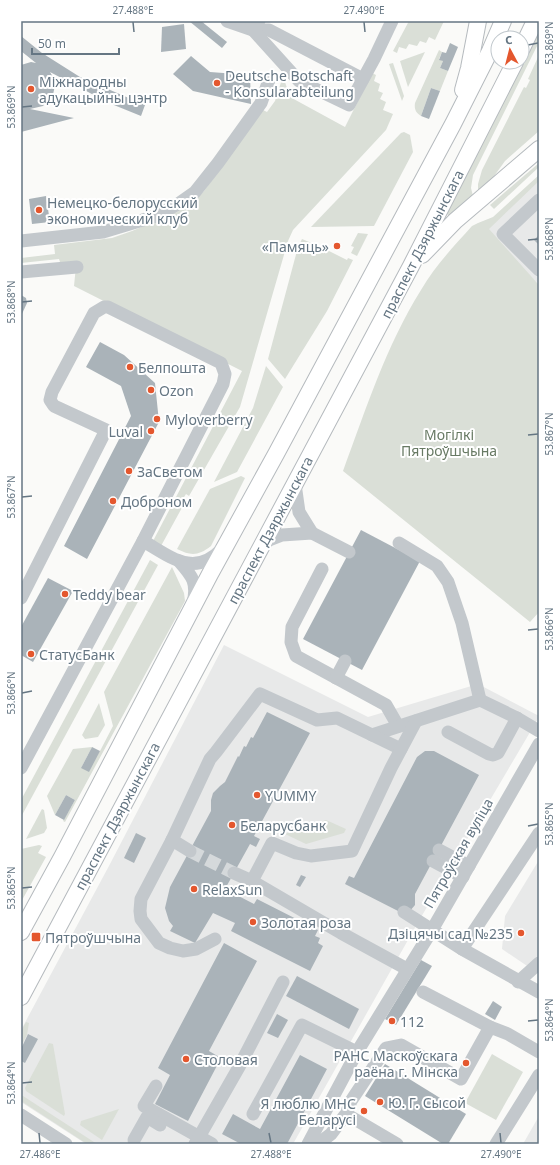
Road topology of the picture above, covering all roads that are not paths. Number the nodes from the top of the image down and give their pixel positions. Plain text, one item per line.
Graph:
1 (227, 21) edge
2 (392, 21) edge
3 (478, 21) edge
4 (503, 21) edge
5 (536, 21) edge
6 (256, 26) edge
7 (530, 33) edge
8 (511, 70) edge
9 (363, 79) junction
10 (269, 80) dead end
11 (453, 124) junction
12 (539, 148) edge
13 (539, 200) edge
14 (21, 241) edge
15 (411, 266) junction
16 (77, 267) dead end
17 (539, 270) edge
18 (21, 272) edge
19 (295, 484) junction
20 (312, 533) junction
21 (143, 541) junction
22 (264, 542) junction
23 (399, 543) dead end
24 (225, 546) junction
25 (349, 552) dead end
26 (179, 561) junction
27 (322, 569) dead end
28 (21, 598) edge
29 (192, 609) junction
30 (345, 661) dead end
31 (336, 678) junction
32 (480, 700) junction
33 (517, 718) junction
34 (416, 721) junction
35 (398, 726) junction
36 (539, 731) edge
37 (448, 732) dead end
38 (372, 735) junction
39 (539, 744) edge
40 (401, 749) junction
41 (21, 768) edge
42 (539, 833) edge
43 (172, 840) junction
44 (190, 851) tunnel mouth
45 (470, 866) junction
46 (234, 873) tunnel mouth
47 (463, 878) junction
48 (252, 881) junction
49 (404, 912) dead end
50 (432, 930) junction
51 (21, 932) edge
52 (215, 939) dead end
53 (462, 949) junction
54 (539, 963) edge
55 (407, 969) junction
56 (283, 982) dead end
57 (518, 982) junction
58 (423, 992) dead end
59 (539, 992) edge
60 (21, 997) edge
61 (490, 1027) junction
62 (357, 1052) junction
63 (539, 1052) edge
64 (539, 1075) edge
65 (156, 1086) dead end
66 (253, 1114) dead end
67 (346, 1114) junction
68 (21, 1115) edge
69 (174, 1132) dead end
70 (134, 1140) dead end
71 (197, 1141) edge
72 (66, 1144) edge
73 (212, 1144) edge
74 (308, 1144) edge
75 (318, 1144) edge
76 (397, 1144) edge
77 (496, 1144) edge

1 - 6 street
2 - 9 street
3 - 11 main road
4 - 11 main road, праспект Дзяржынскага
5 - 7 main road
6 - 9 street
6 - 9 street
8 - 15 main road, праспект Дзяржынскага
10 - 14 street
11 - 24 main road, праспект Дзяржынскага
12 - 15 main road
13 - 17 street
15 - 19 main road, праспект Дзяржынскага
16 - 18 street
19 - 20 street
19 - 22 main road, праспект Дзяржынскага
20 - 22 street
20 - 25 street
21 - 26 street
21 - 28 street
21 - 41 street
22 - 60 main road, праспект Дзяржынскага
23 - 32 street
24 - 26 street
24 - 29 main road, праспект Дзяржынскага
26 - 29 street
27 - 31 street
29 - 51 main road, праспект Дзяржынскага
30 - 31 street
31 - 35 street
32 - 33 street
32 - 34 street
33 - 36 street
33 - 37 street
34 - 35 street
34 - 40 street
35 - 38 street
38 - 40 street
38 - 43 street
39 - 45 street, Пятроўская вуліца
40 - 48 street
42 - 53 street
43 - 44 street
43 - 52 street
45 - 47 street, Пятроўская вуліца
45 - 47 street
46 - 48 street
47 - 50 street, Пятроўская вуліца
48 - 55 street
49 - 50 street
50 - 53 street
50 - 55 street, Пятроўская вуліца
53 - 57 street
54 - 57 street
55 - 62 street, Пятроўская вуліца
56 - 71 street
57 - 59 street
58 - 61 street
61 - 63 street
61 - 67 street
62 - 66 street
62 - 74 street, Пятроўская вуліца
64 - 77 street
65 - 71 street
67 - 75 street
67 - 76 street
68 - 72 street
69 - 70 street
71 - 73 street

